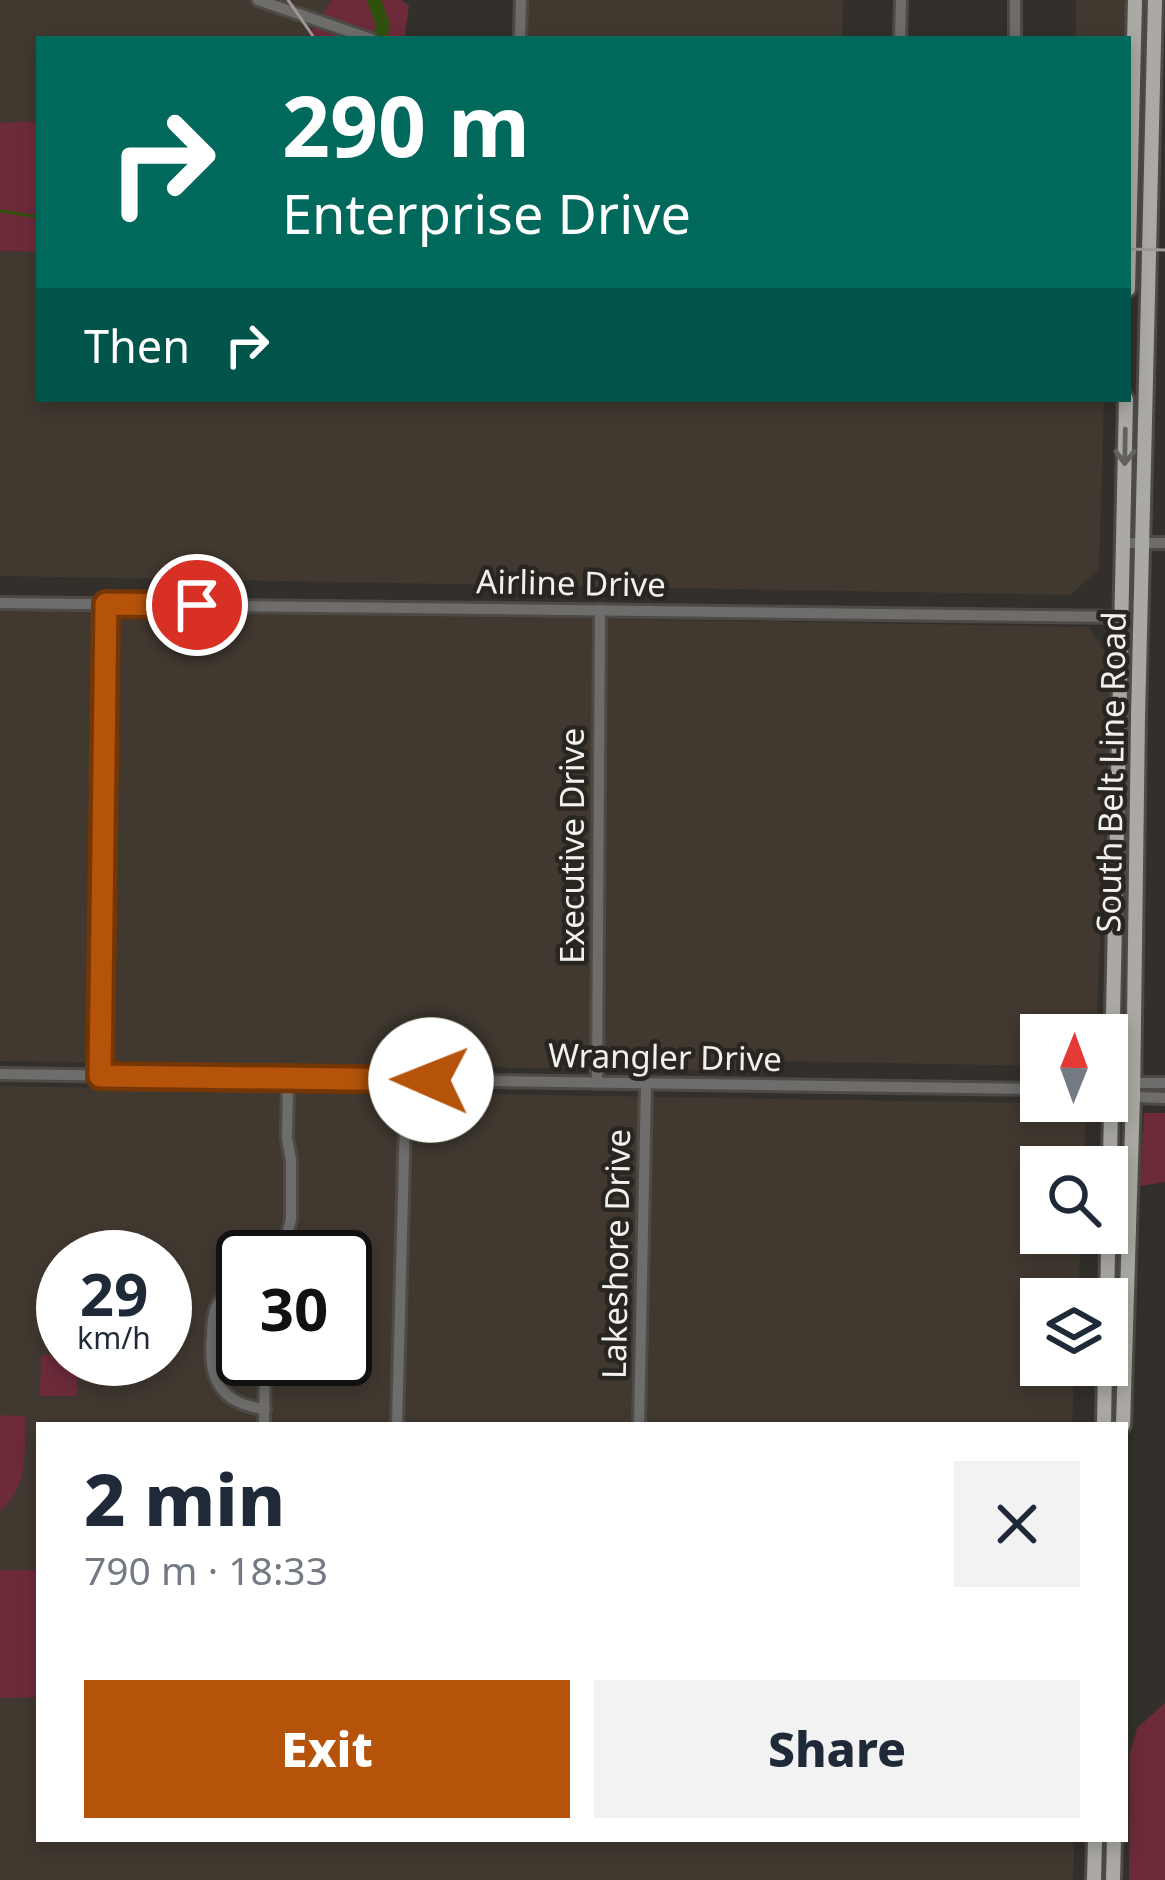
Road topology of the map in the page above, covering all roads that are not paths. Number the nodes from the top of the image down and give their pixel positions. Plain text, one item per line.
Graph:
1 (258, 0) edge
2 (521, 0) edge
3 (901, 0) edge
4 (1015, 0) edge
5 (1136, 0) edge
6 (1155, 0) edge
7 (359, 36) edge
8 (520, 36) edge
9 (900, 36) edge
10 (1015, 36) edge
11 (1131, 98) edge
12 (1158, 99) edge
13 (1158, 120) edge
14 (1131, 287) edge
15 (1148, 289) junction
16 (1126, 402) edge
17 (1123, 543) junction
18 (1143, 543) junction
19 (1165, 543) edge
20 (0, 603) edge
21 (106, 604) junction
22 (600, 610) junction
23 (1121, 617) junction
24 (1141, 617) junction
25 (1117, 836) junction
26 (1136, 836) junction
27 (1111, 1014) edge
28 (0, 1074) edge
29 (100, 1076) junction
30 (288, 1078) junction
31 (406, 1080) junction
32 (597, 1083) junction
33 (646, 1084) junction
34 (1165, 1084) edge
35 (1020, 1089) edge
36 (1128, 1090) edge
37 (1133, 1090) junction
38 (1165, 1098) edge
39 (1109, 1122) edge
40 (288, 1230) edge
41 (1107, 1278) edge
42 (216, 1307) edge
43 (216, 1379) edge
44 (219, 1386) edge
45 (265, 1386) edge
46 (1105, 1386) edge
47 (265, 1409) junction
48 (264, 1422) edge
49 (397, 1422) edge
50 (639, 1422) edge
51 (1104, 1422) edge
52 (1123, 1422) edge
53 (1095, 1842) edge
54 (1114, 1842) edge
55 (1094, 1880) edge
56 (1113, 1880) edge

1 - 7 street
2 - 8 street
3 - 9 street
4 - 10 street
5 - 11 main road
6 - 12 main road, South Belt Line Road
11 - 12 main road
12 - 13 main road, South Belt Line Road
13 - 15 main road, South Belt Line Road
14 - 15 main road
15 - 18 main road, South Belt Line Road
16 -> 17 main road, South Belt Line Road
17 - 18 street
17 - 23 main road, South Belt Line Road
18 - 19 street
18 - 24 main road, South Belt Line Road
20 - 21 street, Airline Drive
21 - 22 street, Airline Drive
21 - 29 street
22 - 23 street, Airline Drive
22 - 32 street, Executive Drive
23 - 24 street, Airline Drive
23 - 25 main road, South Belt Line Road
24 - 26 main road, South Belt Line Road
25 - 26 main road
25 - 27 main road, South Belt Line Road
26 - 37 main road, South Belt Line Road
28 - 29 street, Wrangler Drive
29 - 30 street, Wrangler Drive
30 - 31 street, Wrangler Drive
30 - 40 street
31 - 32 street, Wrangler Drive
31 - 49 street
32 - 33 street, Wrangler Drive
33 - 35 street, Wrangler Drive
33 - 50 street, Lakeshore Drive
34 - 37 street
36 - 37 street
37 - 38 street
37 - 52 main road, South Belt Line Road
39 - 41 main road, South Belt Line Road
42 - 43 street
44 - 47 street
45 - 47 street
46 - 51 main road
47 - 48 street
53 - 55 main road
54 - 56 main road

